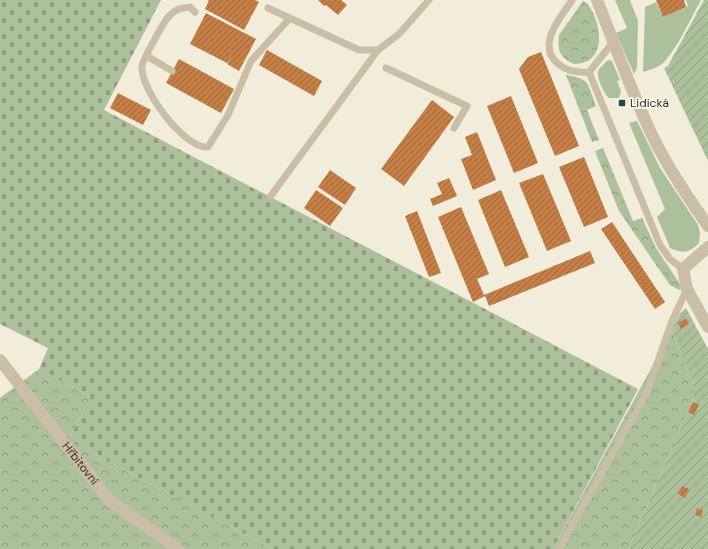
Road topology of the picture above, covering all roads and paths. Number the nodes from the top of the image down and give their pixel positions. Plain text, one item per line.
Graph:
1 (429, 0) edge
2 (572, 0) edge
3 (597, 0) edge
4 (268, 8) dead end
5 (195, 12) dead end
6 (290, 18) junction
7 (614, 41) junction
8 (378, 50) junction
9 (147, 56) junction
10 (386, 68) dead end
11 (172, 71) dead end
12 (589, 72) junction
13 (454, 128) dead end
14 (270, 197) dead end
15 (708, 226) edge
16 (708, 247) edge
17 (683, 269) junction
18 (687, 289) junction
19 (708, 327) edge
20 (0, 360) edge
21 (178, 549) edge
22 (559, 549) edge

1 - 8 lane
2 - 12 lane
3 - 7 street
4 - 6 lane
5 - 9 lane
6 - 8 lane
6 - 9 lane
7 - 12 lane
7 - 15 street
8 - 14 lane
9 - 11 lane
10 - 13 lane
12 - 17 lane
16 - 17 street
17 - 18 street
18 - 19 street
18 - 22 lane
20 - 21 street, Hřbitovní

